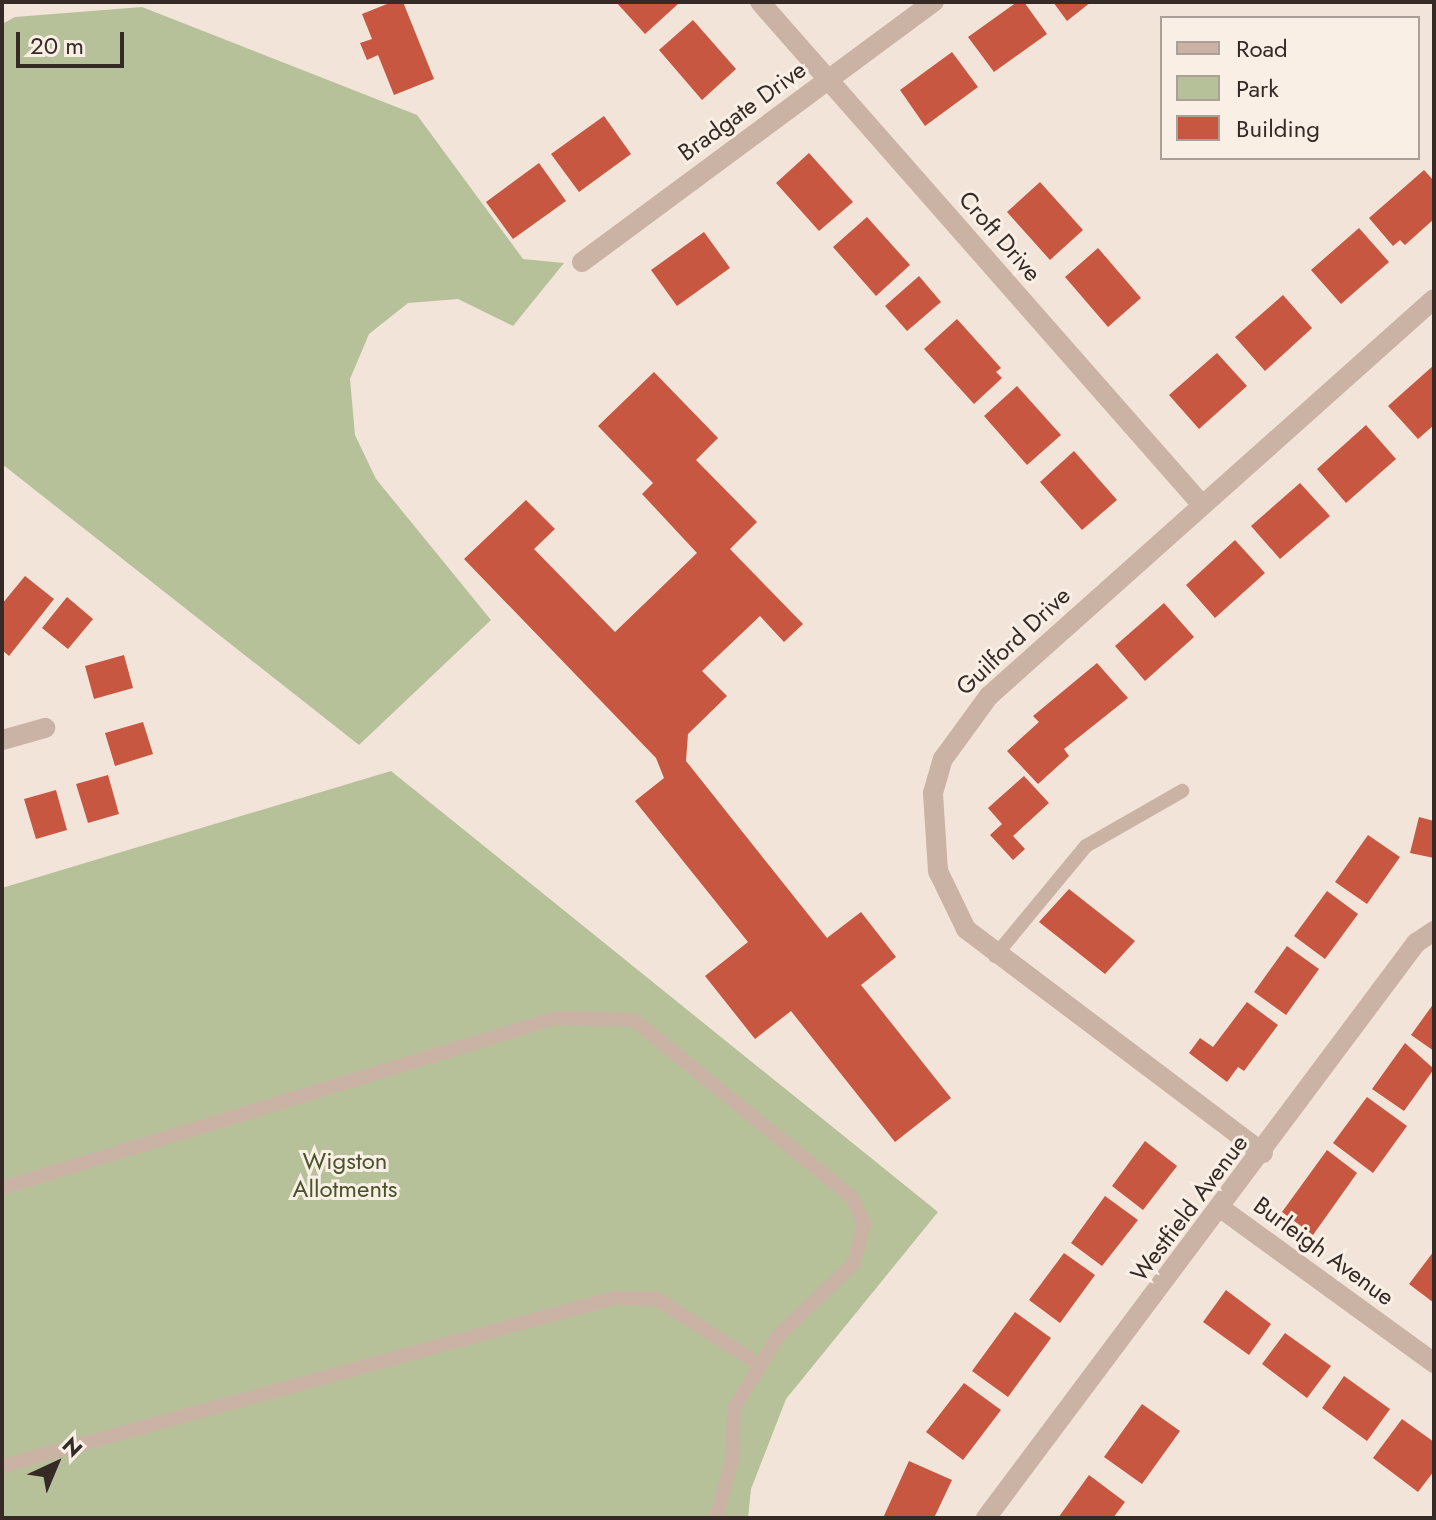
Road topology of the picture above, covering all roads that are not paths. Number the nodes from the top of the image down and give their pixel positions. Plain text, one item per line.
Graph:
1 (760, 2) edge
2 (934, 2) edge
3 (829, 80) junction
4 (582, 262) dead end
5 (1434, 299) edge
6 (1202, 505) junction
7 (45, 728) dead end
8 (4, 735) edge
9 (1182, 791) dead end
10 (1434, 931) edge
11 (995, 956) junction
12 (1263, 1153) junction
13 (2, 1188) edge
14 (1222, 1209) junction
15 (1434, 1363) edge
16 (760, 1365) junction
17 (2, 1466) edge
18 (716, 1518) edge
19 (986, 1518) edge

1 - 3 street, Croft Drive
2 - 3 street, Bradgate Drive
3 - 4 street, Bradgate Drive
3 - 6 street, Croft Drive
5 - 6 street, Guilford Drive
6 - 11 street, Guilford Drive
7 - 8 street
9 - 11 lane
10 - 12 street, Westfield Avenue
11 - 12 street, Guilford Drive
12 - 14 street, Westfield Avenue
13 - 16 lane
14 - 15 street, Burleigh Avenue
14 - 19 street, Westfield Avenue
16 - 17 lane
16 - 18 lane

